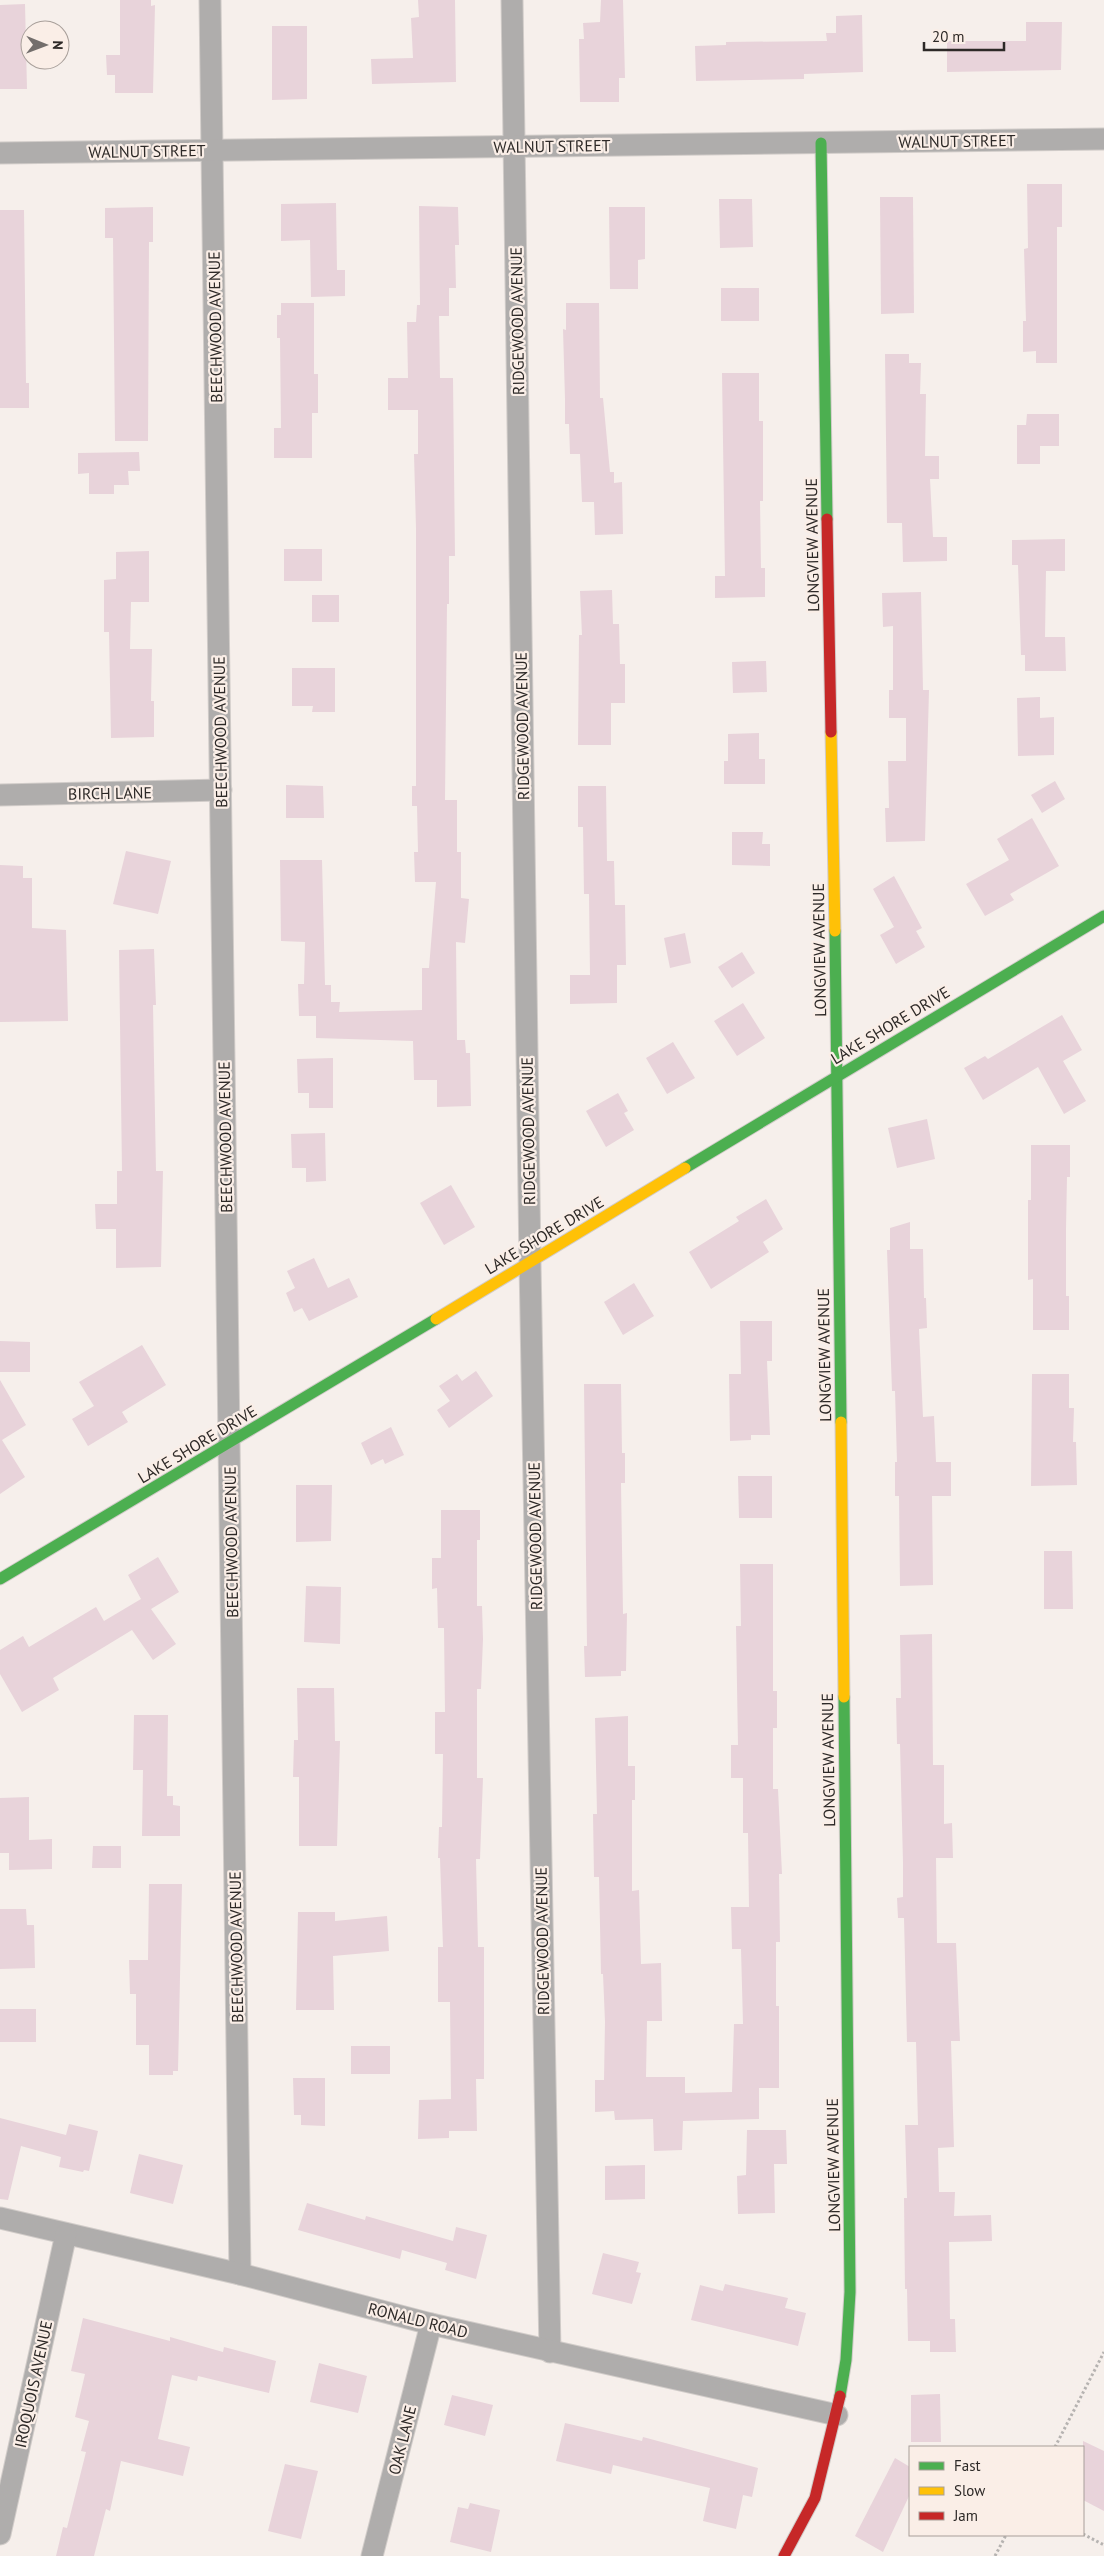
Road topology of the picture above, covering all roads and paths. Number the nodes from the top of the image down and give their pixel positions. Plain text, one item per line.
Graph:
1 (210, 0) edge
2 (512, 0) edge
3 (1104, 139) edge
4 (821, 143) junction
5 (514, 147) junction
6 (212, 150) junction
7 (0, 153) edge
8 (221, 790) junction
9 (0, 795) edge
10 (1104, 916) edge
11 (837, 1075) junction
12 (530, 1263) junction
13 (229, 1444) junction
14 (0, 1579) edge
15 (0, 2218) edge
16 (66, 2234) junction
17 (240, 2274) junction
18 (431, 2324) junction
19 (550, 2352) junction
20 (1104, 2352) edge
21 (838, 2415) junction
22 (1056, 2446) edge
23 (0, 2534) edge
24 (1084, 2535) edge
25 (1005, 2536) edge
26 (1104, 2545) edge
27 (372, 2556) edge
28 (784, 2556) edge
29 (995, 2556) edge

1 - 6 street, BEECHWOOD AVENUE
2 - 5 street, RIDGEWOOD AVENUE
3 - 4 street, WALNUT STREET
4 - 5 street, WALNUT STREET
4 - 11 street, LONGVIEW AVENUE
5 - 6 street, WALNUT STREET
5 - 12 street, RIDGEWOOD AVENUE
6 - 7 street, WALNUT STREET
6 - 8 street, BEECHWOOD AVENUE
8 - 9 street, BIRCH LANE
8 - 13 street, BEECHWOOD AVENUE
10 - 11 street, LAKE SHORE DRIVE
11 - 12 street, LAKE SHORE DRIVE
11 - 21 street, LONGVIEW AVENUE
12 - 13 street, LAKE SHORE DRIVE
12 - 19 street, RIDGEWOOD AVENUE
13 - 14 street, LAKE SHORE DRIVE
13 - 17 street, BEECHWOOD AVENUE
15 - 16 street, RONALD ROAD
16 - 17 street, RONALD ROAD
16 - 23 street, IROQUOIS AVENUE
17 - 18 street, RONALD ROAD
18 - 19 street, RONALD ROAD
18 - 27 street, OAK LANE
19 - 21 street, RONALD ROAD
20 - 22 path
21 - 28 street, LONGVIEW AVENUE
24 - 26 path
25 - 29 path

